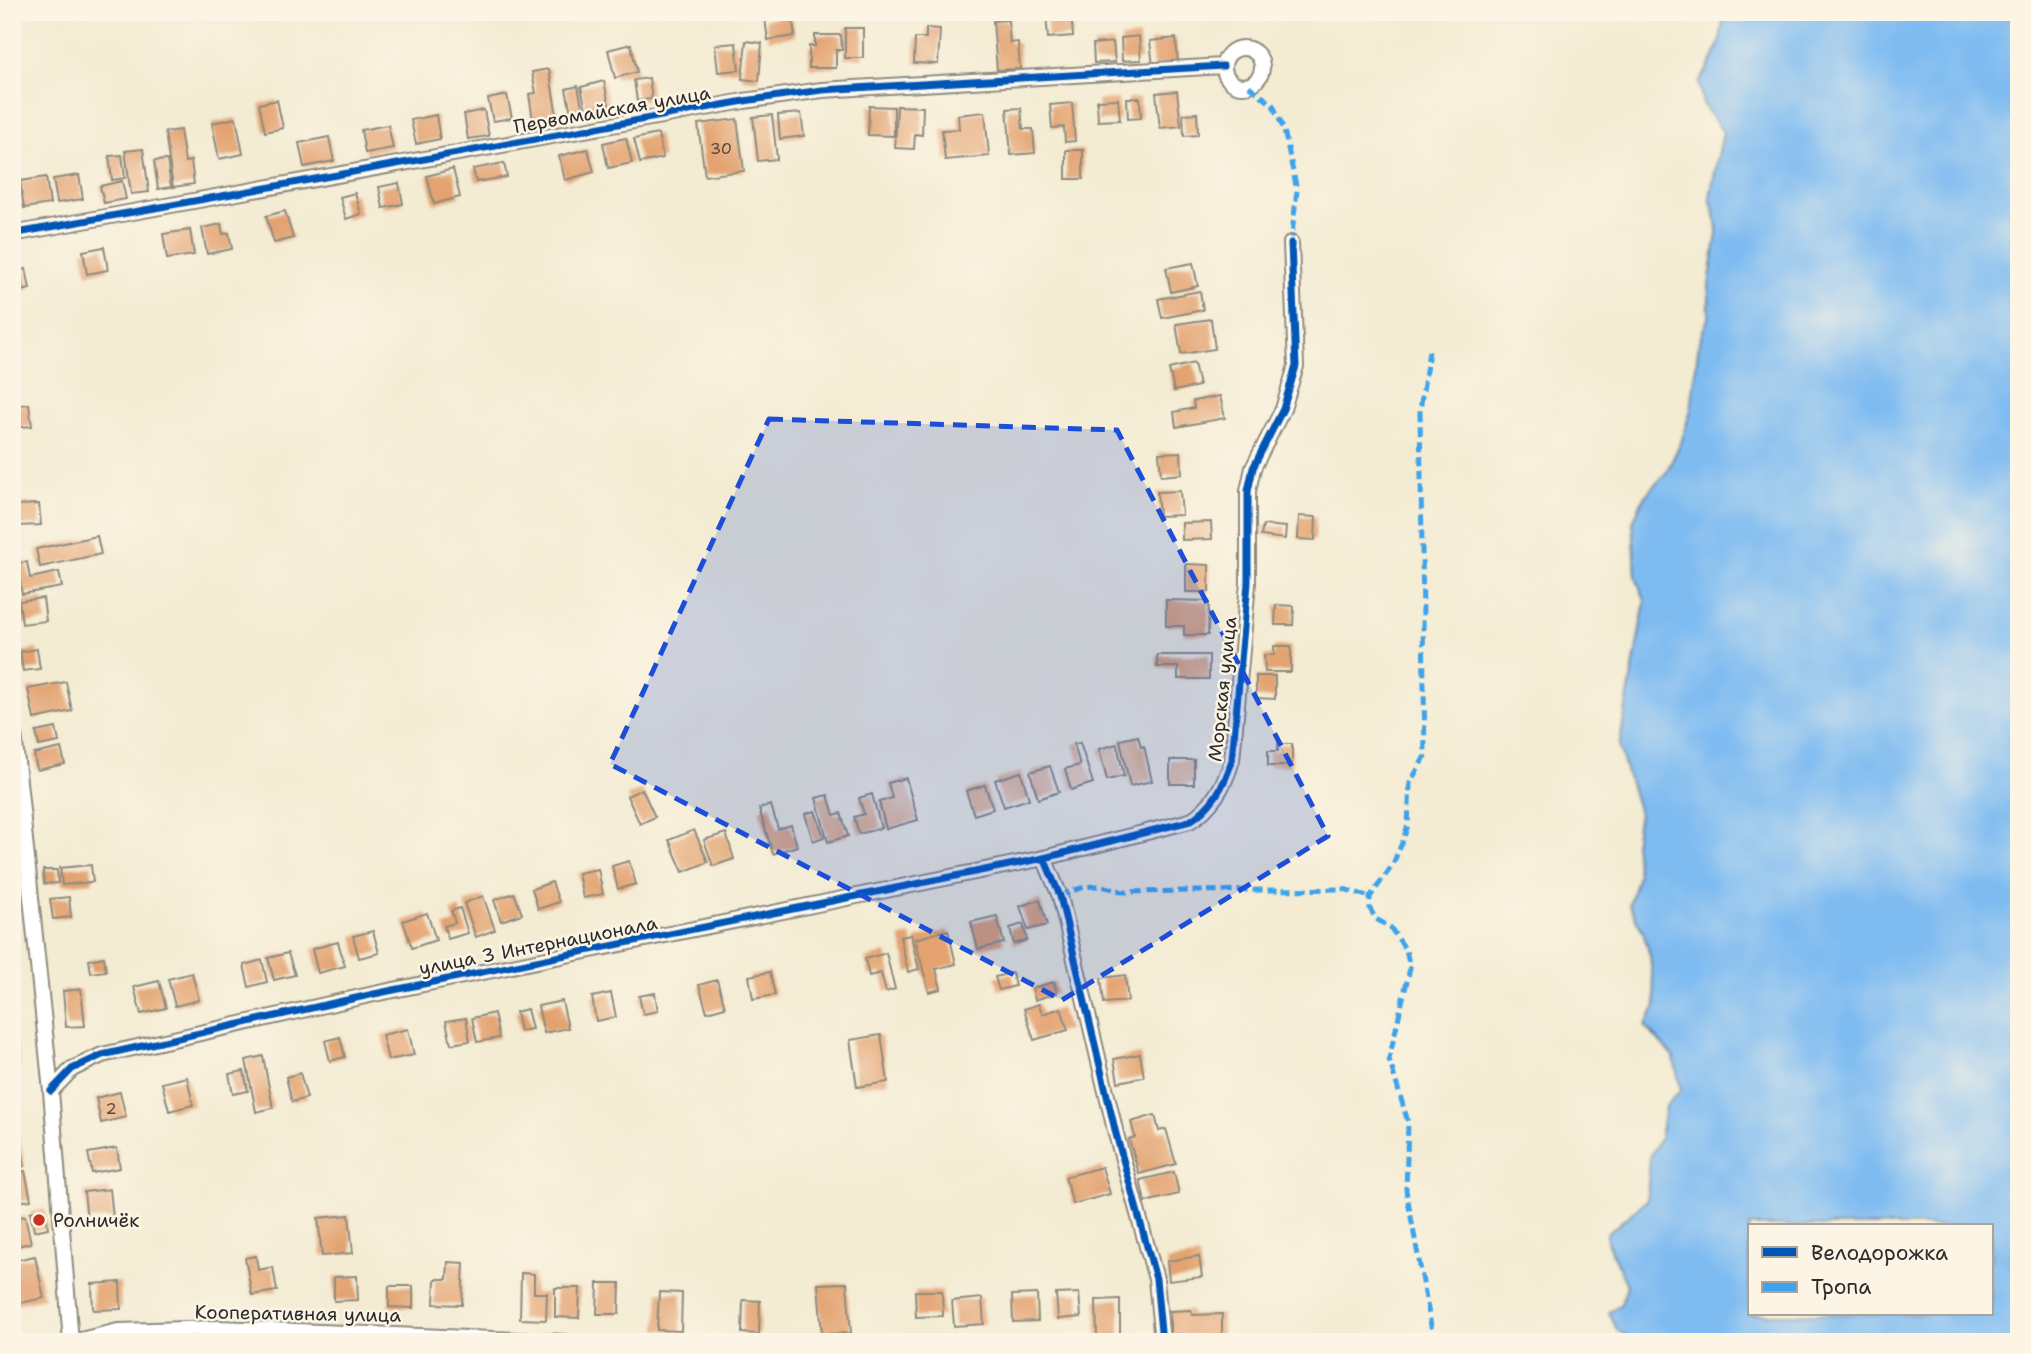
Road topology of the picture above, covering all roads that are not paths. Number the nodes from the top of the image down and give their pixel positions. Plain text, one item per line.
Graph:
1 (1223, 66) dead end
2 (12, 234) edge
3 (1291, 243) dead end
4 (12, 714) edge
5 (1044, 858) junction
6 (51, 1091) junction
7 (72, 1342) edge
8 (566, 1342) edge
9 (1162, 1342) edge

1 - 2 street, Первомайская улица
3 - 5 street, Морская улица
4 - 6 street
5 - 6 street, улица 3 Интернационала
5 - 9 street
6 - 7 street
7 - 8 street, Кооперативная улица

